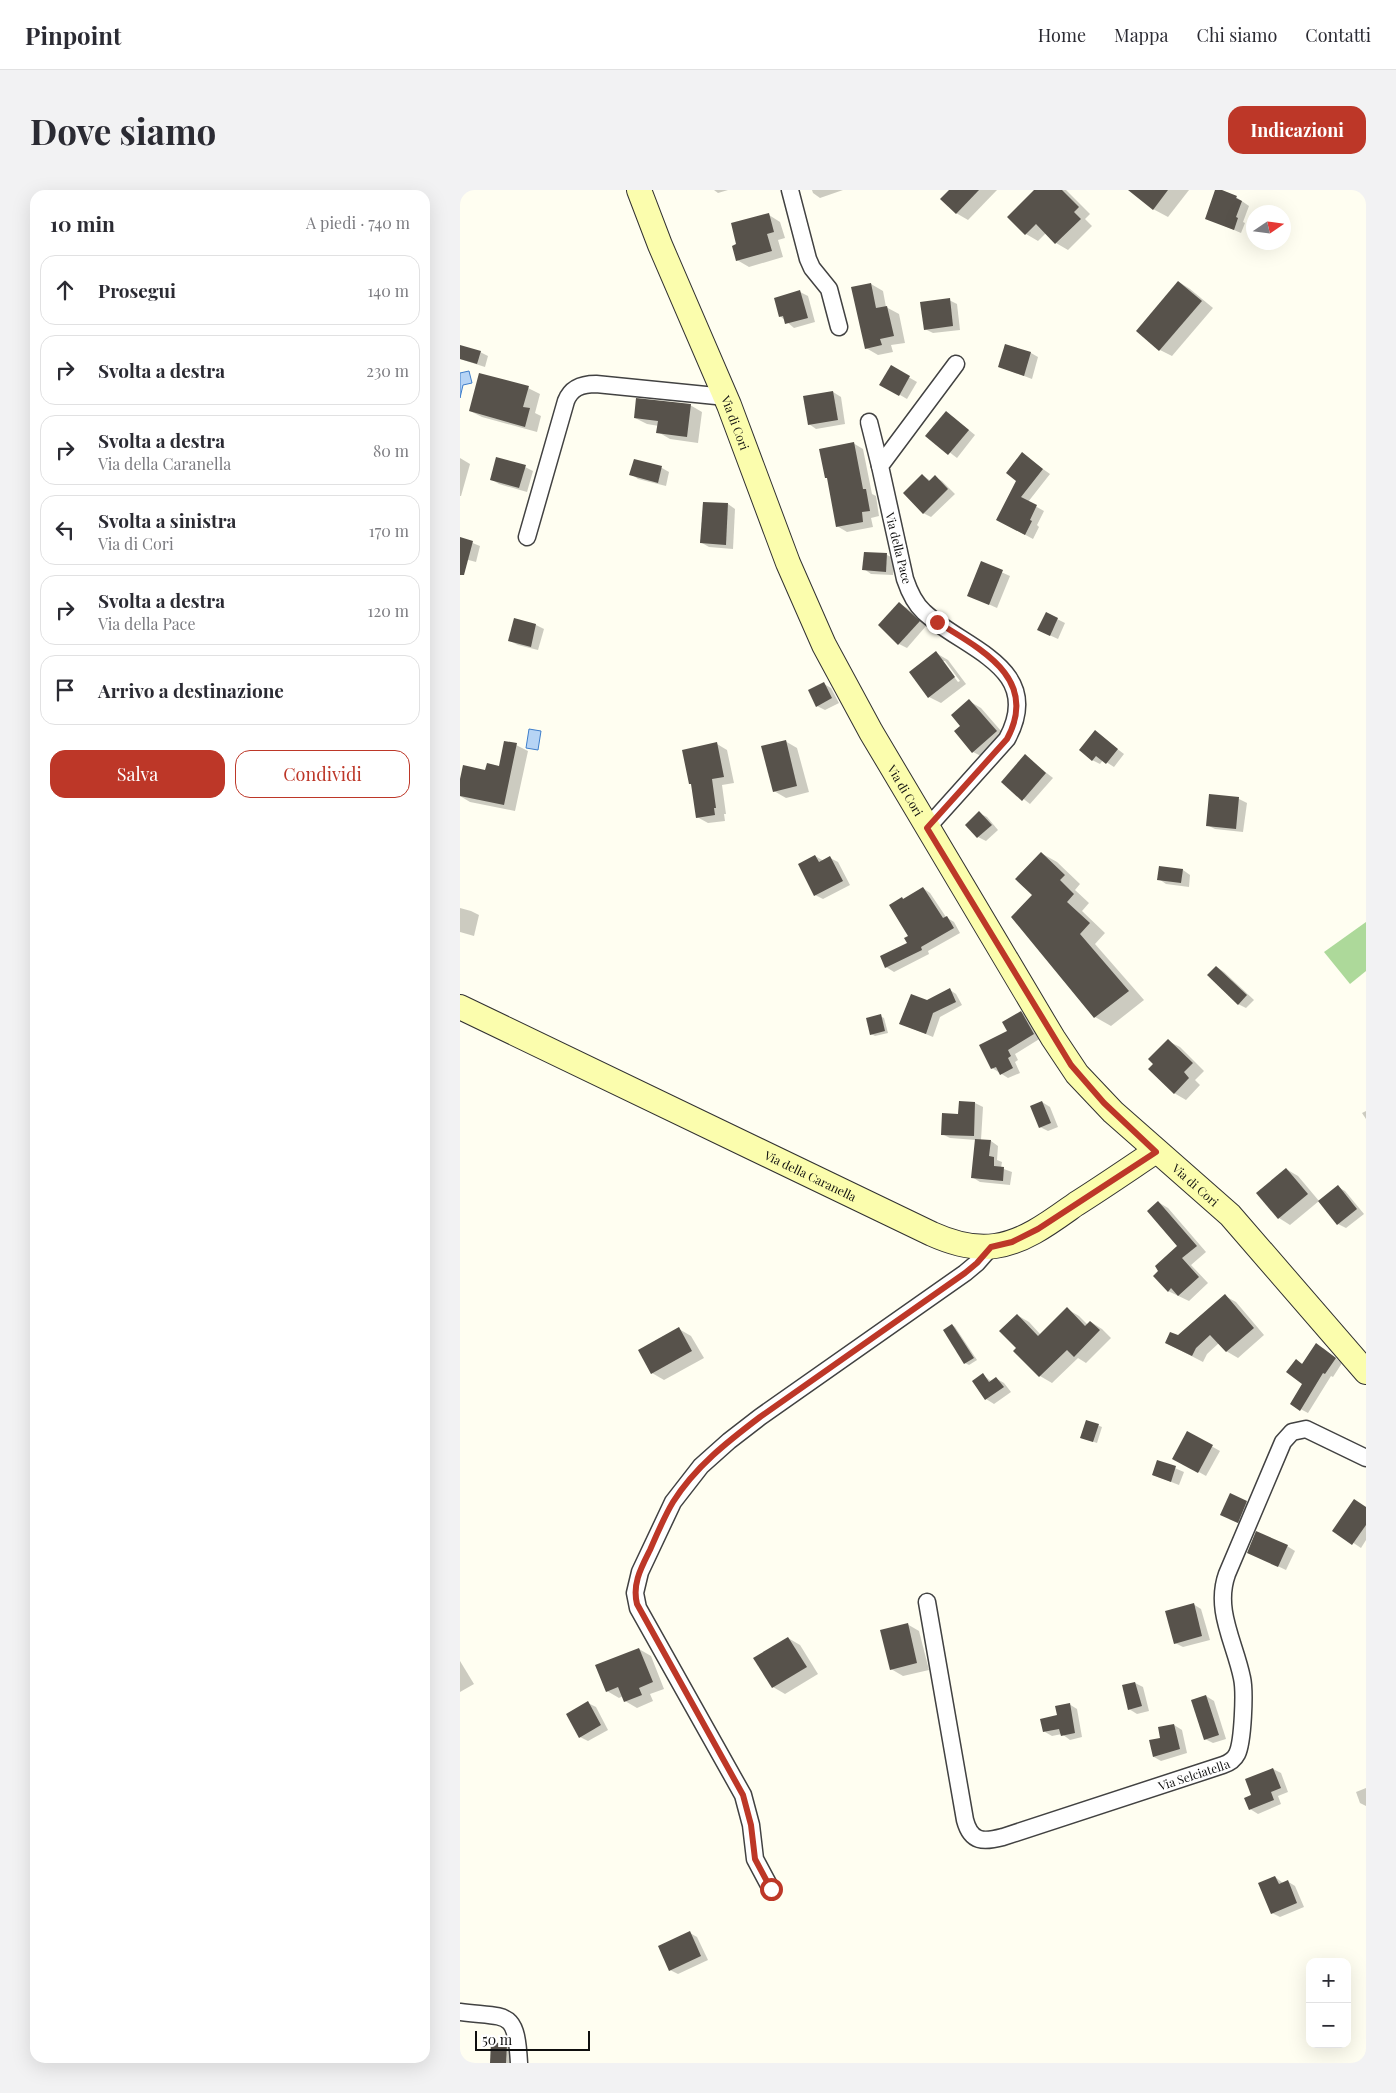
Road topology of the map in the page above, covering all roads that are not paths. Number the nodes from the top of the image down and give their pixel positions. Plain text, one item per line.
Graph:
1 (639, 190) edge
2 (790, 190) edge
3 (838, 327) dead end
4 (956, 364) dead end
5 (726, 397) junction
6 (869, 422) dead end
7 (880, 466) junction
8 (527, 537) dead end
9 (927, 828) junction
10 (460, 1007) edge
11 (1156, 1152) junction
12 (991, 1247) junction
13 (1366, 1372) edge
14 (1366, 1458) edge
15 (927, 1602) dead end
16 (771, 1889) dead end
17 (460, 2012) edge
18 (519, 2063) edge

1 - 5 main road, Via di Cori
2 - 3 street
4 - 7 street
5 - 8 street
5 - 9 main road, Via di Cori
6 - 7 street, Via della Pace
7 - 9 street, Via della Pace
9 - 11 main road, Via di Cori
10 - 12 main road, Via della Caranella
11 - 12 main road, Via della Caranella
11 - 13 main road, Via di Cori
12 - 16 street
14 - 15 street, Via Selciatella
17 - 18 street

